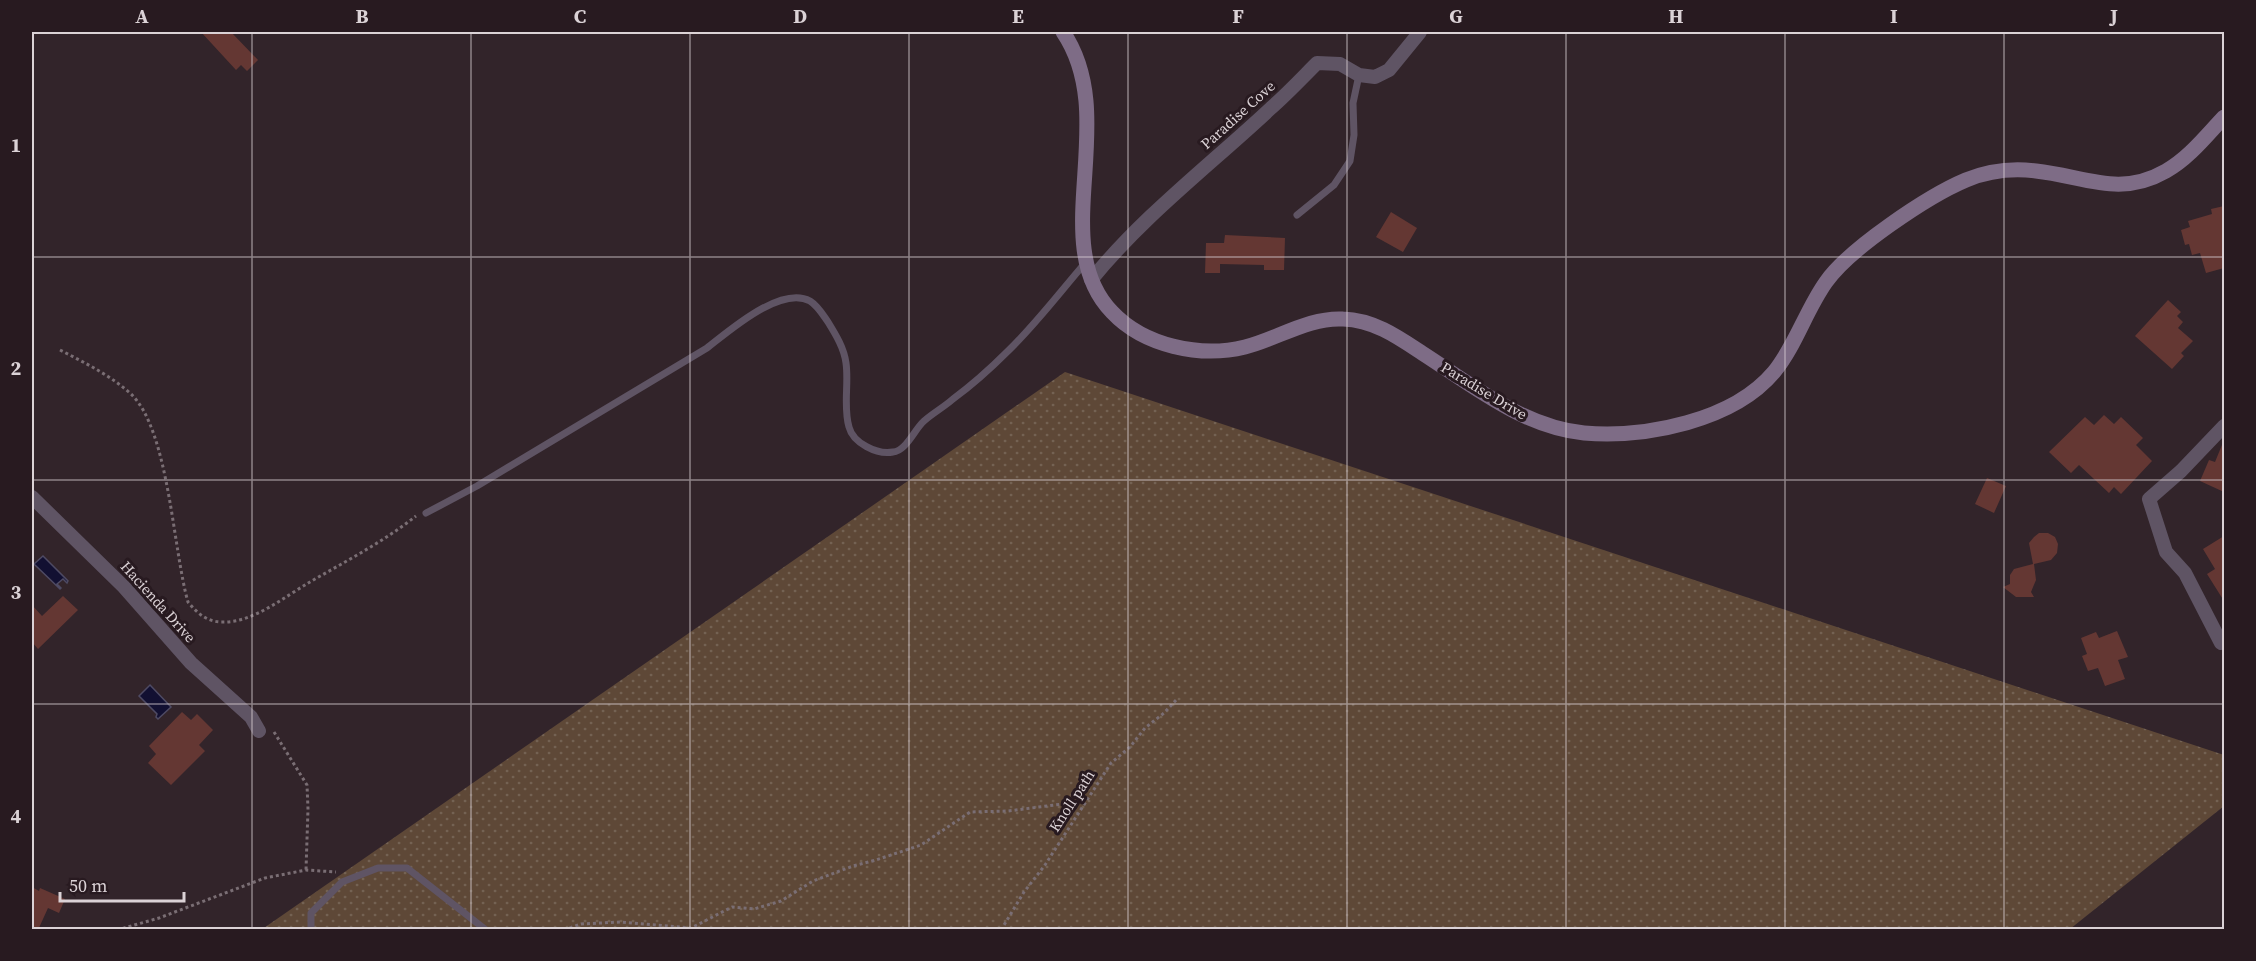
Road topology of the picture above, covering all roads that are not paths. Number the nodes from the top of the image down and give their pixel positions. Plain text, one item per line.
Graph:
1 (1063, 32) edge
2 (1420, 32) edge
3 (1359, 75) junction
4 (2224, 117) edge
5 (1297, 214) dead end
6 (1086, 262) junction
7 (1091, 280) junction
8 (2224, 426) edge
9 (32, 496) edge
10 (426, 513) road end
11 (2221, 643) dead end
12 (266, 730) road end
13 (311, 930) edge
14 (486, 930) edge

1 - 6 street, Paradise Drive
2 - 3 street
3 - 5 lane
3 - 7 street, Paradise Cove
4 - 7 street, Paradise Drive
6 - 7 street, Paradise Drive
6 - 10 lane
8 - 11 street
9 - 12 street, Hacienda Drive
13 - 14 lane

